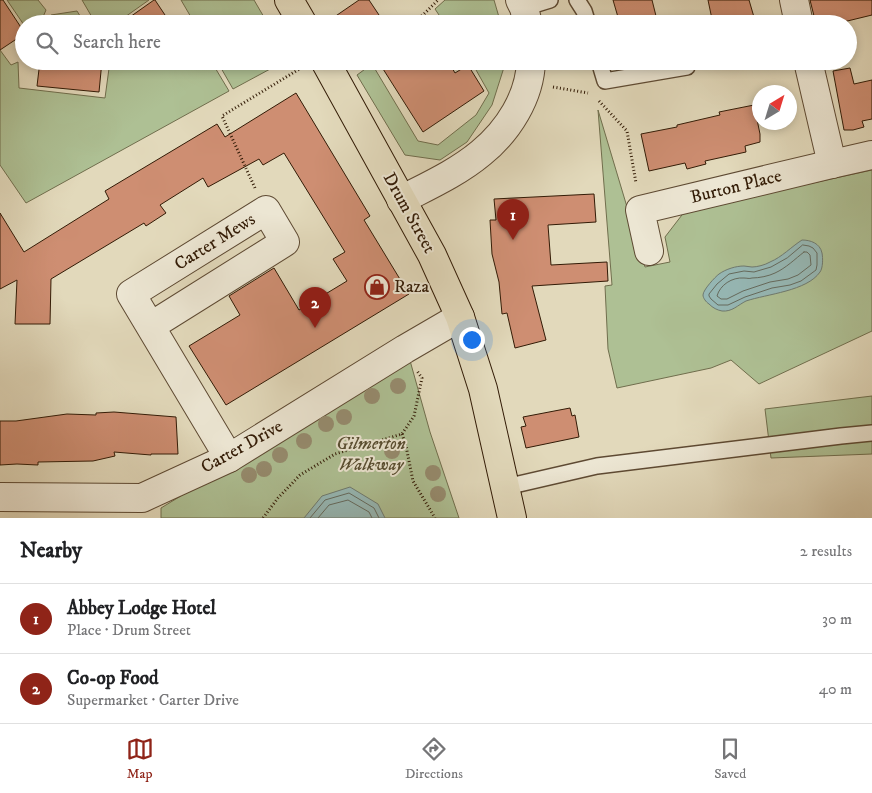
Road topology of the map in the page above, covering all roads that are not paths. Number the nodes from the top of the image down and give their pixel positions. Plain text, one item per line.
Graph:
1 (289, 0) edge
2 (550, 0) edge
3 (577, 0) edge
4 (794, 0) edge
5 (524, 11) edge
6 (298, 15) edge
7 (585, 15) edge
8 (797, 15) edge
9 (319, 70) edge
10 (602, 70) edge
11 (670, 70) edge
12 (810, 70) edge
13 (529, 72) edge
14 (872, 155) edge
15 (832, 164) junction
16 (401, 200) junction
17 (649, 251) dead end
18 (460, 317) junction
19 (151, 326) junction
20 (872, 433) edge
21 (228, 458) junction
22 (506, 487) junction
23 (0, 497) edge
24 (140, 508) edge
25 (512, 518) edge

1 - 6 main road
2 - 5 lane
3 - 7 lane
4 - 8 street
9 - 16 main road, Drum Street
10 - 11 lane
12 - 15 street
13 - 16 street
14 - 15 street, Burton Place
15 - 17 street, Burton Place
16 - 18 main road, Drum Street
18 - 21 street, Carter Drive
18 - 22 main road, Drum Street
19 - 19 street, Carter Mews
19 - 21 street, Carter Mews
20 - 22 lane
21 - 24 street, Carter Drive
22 - 25 main road, Drum Street
23 - 24 street, Carter Drive

